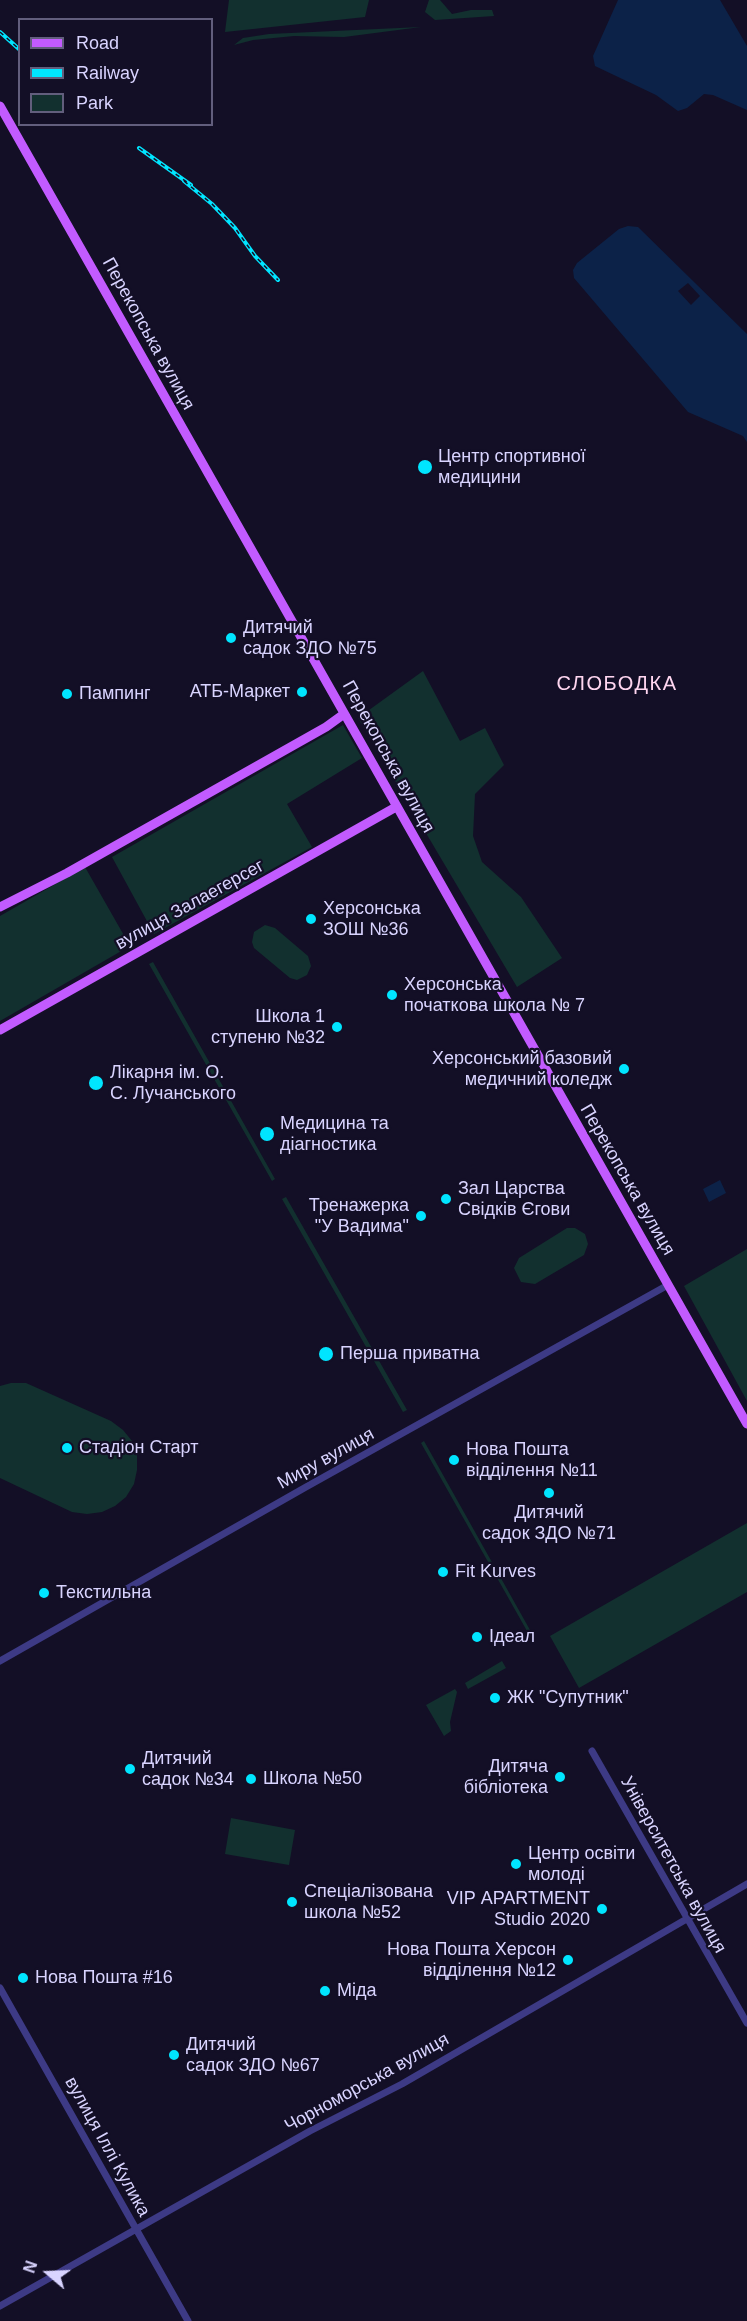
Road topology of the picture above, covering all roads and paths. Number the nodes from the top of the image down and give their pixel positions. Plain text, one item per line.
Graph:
1 (0, 106) edge
2 (344, 714) junction
3 (396, 807) junction
4 (0, 907) edge
5 (0, 1030) edge
6 (668, 1285) junction
7 (747, 1424) edge
8 (0, 1661) edge
9 (592, 1751) dead end
10 (747, 1884) edge
11 (686, 1919) junction
12 (0, 1988) edge
13 (747, 2023) edge
14 (136, 2229) junction
15 (0, 2306) edge
16 (188, 2321) edge

1 - 2 main road, Перекопська вулиця
2 - 3 main road, Перекопська вулиця
2 - 4 main road
3 - 5 main road, вулиця Залаегерсег
3 - 6 main road, Перекопська вулиця
6 - 7 main road, Перекопська вулиця
6 - 8 street, Миру вулиця
9 - 11 street, Університетська вулиця
10 - 11 street, Чорноморська вулиця
11 - 13 street, Університетська вулиця
11 - 14 street, Чорноморська вулиця
12 - 14 street, вулиця Іллі Кулика
14 - 15 street, Чорноморська вулиця
14 - 16 street, вулиця Іллі Кулика

